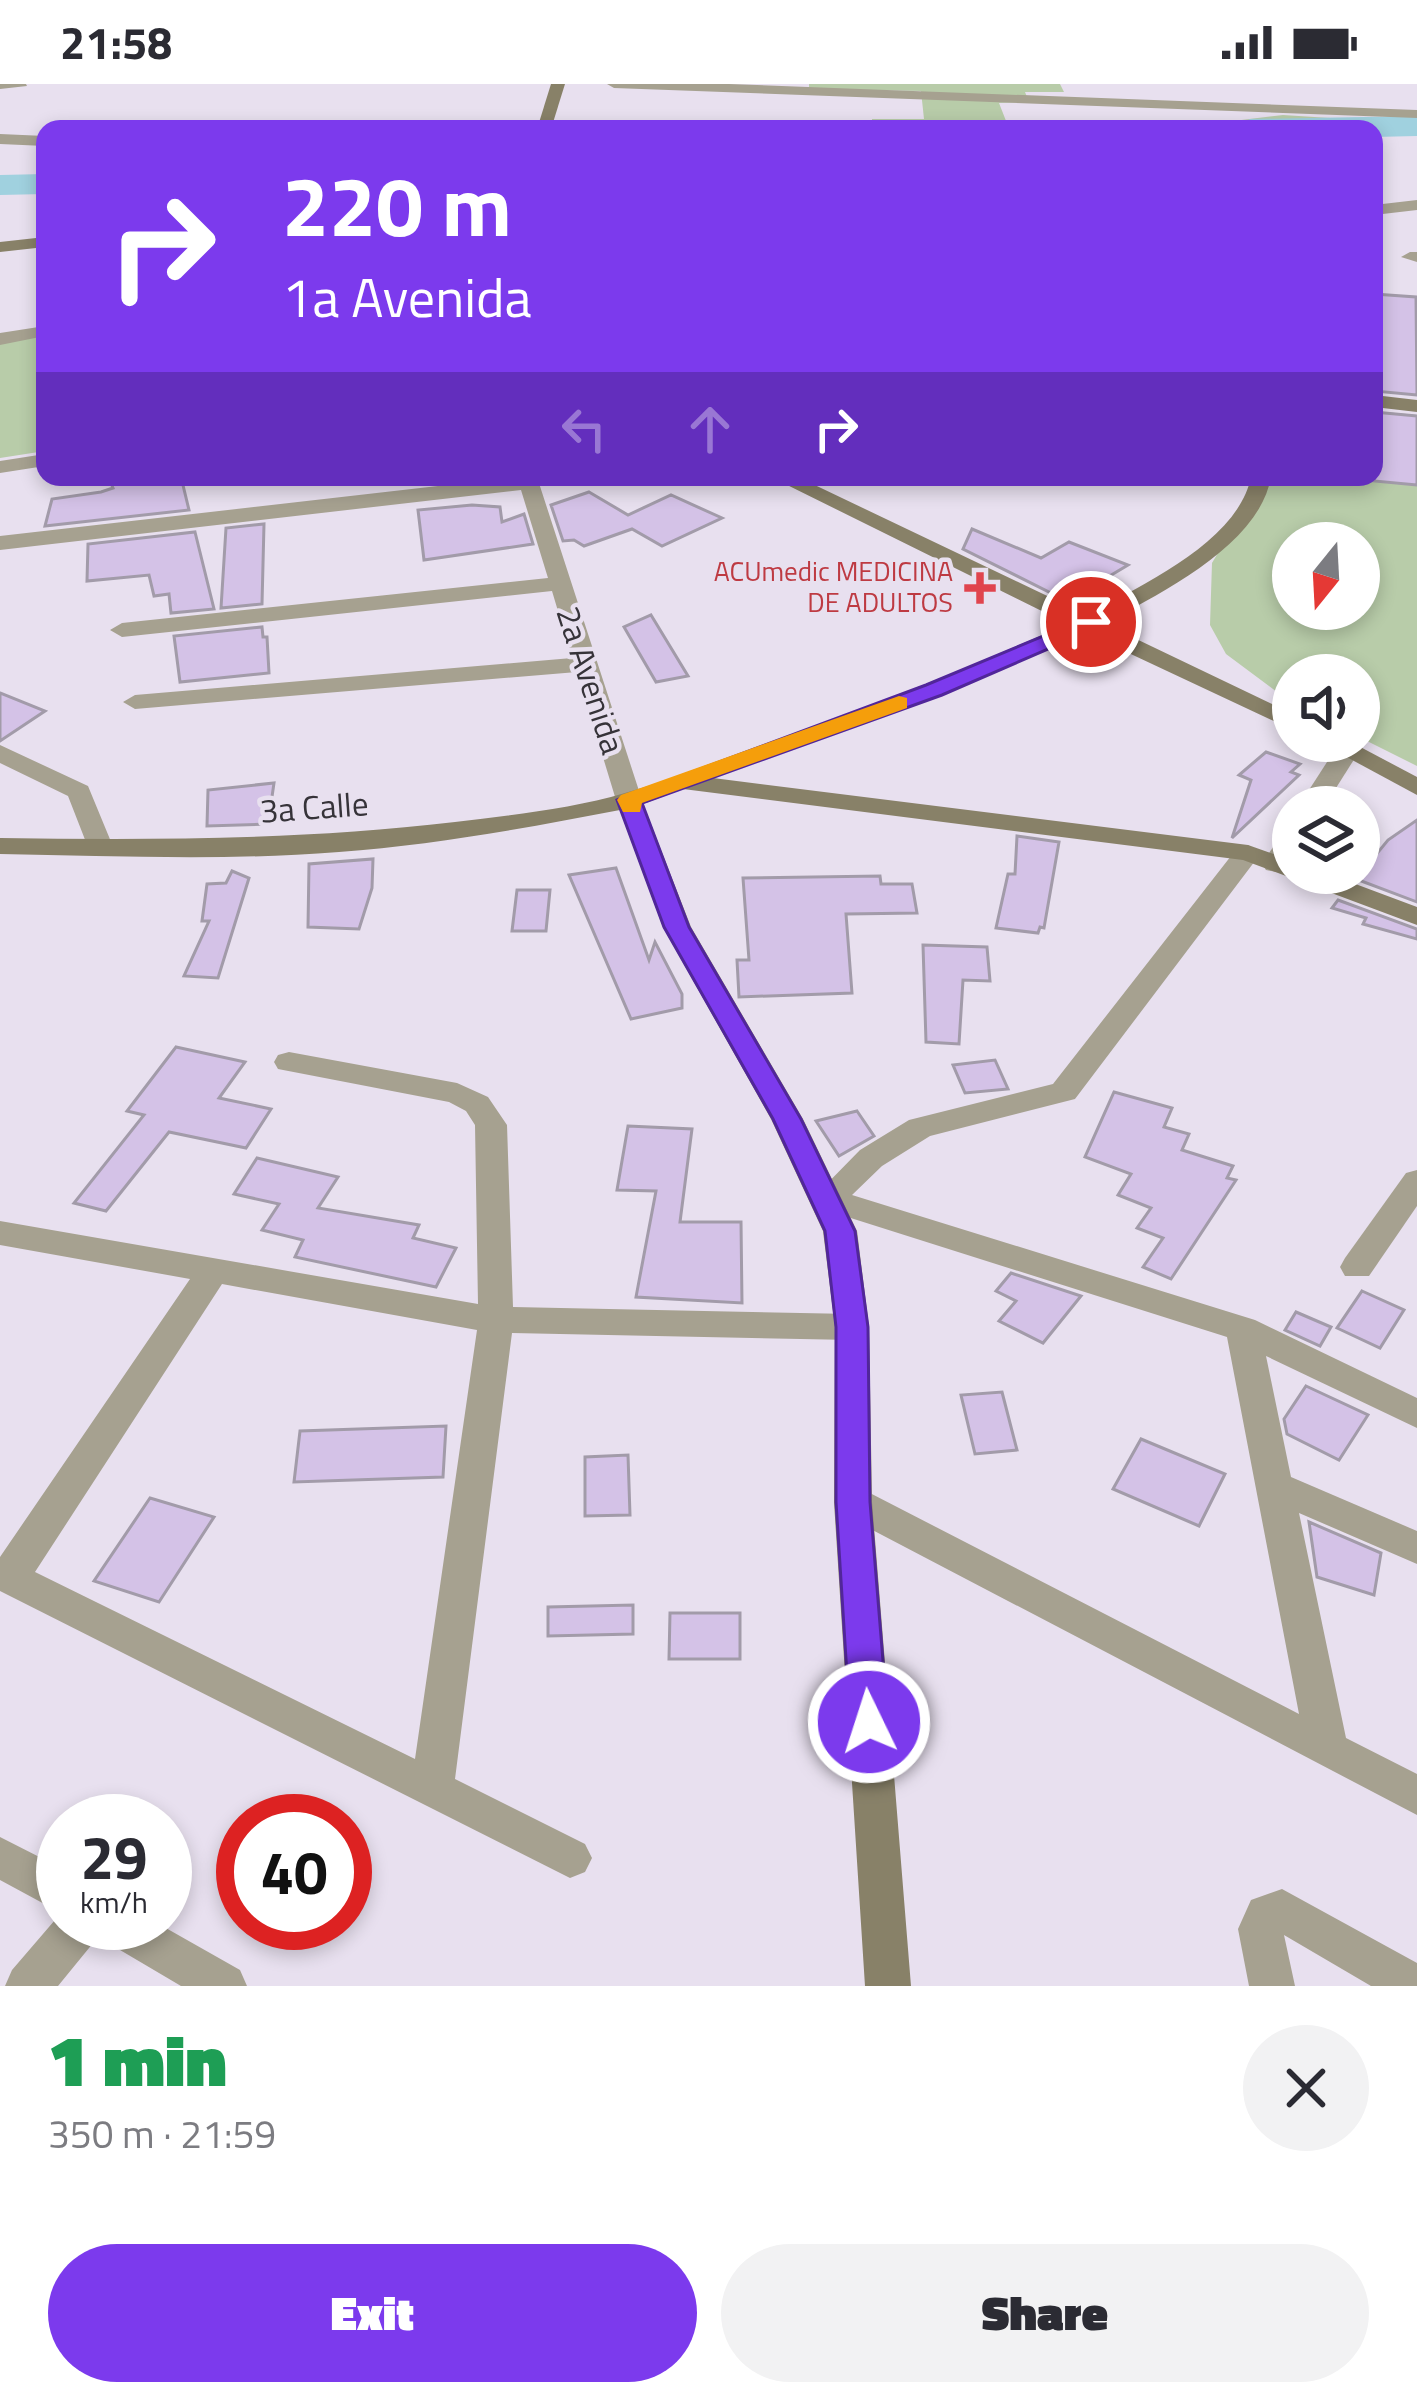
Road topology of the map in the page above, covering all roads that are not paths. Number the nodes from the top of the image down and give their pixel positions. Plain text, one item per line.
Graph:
1 (558, 84) edge
2 (614, 84) edge
3 (0, 86) edge
4 (20, 86) edge
5 (754, 87) edge
6 (1417, 114) edge
7 (547, 120) edge
8 (0, 139) edge
9 (36, 141) edge
10 (1417, 205) edge
11 (1383, 209) edge
12 (36, 243) edge
13 (0, 247) edge
14 (36, 333) edge
15 (0, 339) edge
16 (1383, 402) edge
17 (1417, 406) edge
18 (36, 461) edge
19 (0, 467) edge
20 (478, 486) edge
21 (530, 486) edge
22 (800, 486) edge
23 (1260, 486) edge
24 (0, 543) edge
25 (560, 583) junction
26 (1091, 622) junction
27 (122, 630) dead end
28 (586, 664) junction
29 (135, 702) dead end
30 (1272, 712) edge
31 (0, 753) edge
32 (1370, 762) edge
33 (682, 782) junction
34 (1417, 787) edge
35 (629, 800) junction
36 (0, 846) edge
37 (101, 849) junction
38 (1272, 864) edge
39 (1272, 872) edge
40 (1356, 894) edge
41 (1417, 917) edge
42 (289, 1063) dead end
43 (1417, 1181) edge
44 (828, 1199) junction
45 (0, 1233) edge
46 (1357, 1267) dead end
47 (214, 1269) junction
48 (496, 1320) junction
49 (852, 1327) junction
50 (1243, 1329) junction
51 (1417, 1414) edge
52 (1275, 1486) junction
53 (853, 1502) junction
54 (1417, 1547) edge
55 (5, 1575) edge
56 (1327, 1749) junction
57 (432, 1789) junction
58 (1417, 1796) edge
59 (0, 1857) edge
60 (570, 1858) dead end
61 (36, 1878) edge
62 (59, 1950) edge
63 (162, 1950) edge
64 (28, 1986) edge
65 (224, 1986) edge
66 (888, 1986) edge
67 (1272, 1986) edge
68 (1414, 1986) edge

1 - 7 street
2 - 5 street
3 - 4 street
5 - 6 street
8 - 9 street
10 - 11 street
12 - 13 street
14 - 15 street
16 - 17 street
18 - 19 street
20 - 24 street
21 - 25 street, 2a Avenida
22 - 26 street
23 - 26 street, 3a Calle
25 - 27 street
25 - 28 street, 2a Avenida
26 - 30 street
26 - 33 street, 3a Calle
28 - 29 street
28 - 35 street, 2a Avenida
31 - 37 street
32 - 34 street
33 - 35 street, 3a Calle
33 - 38 street
35 - 37 street, 3a Calle
35 - 44 street, 2a Avenida
36 - 37 street, 3a Calle
39 - 44 street
40 - 41 street
42 - 48 street
43 - 46 street
44 - 49 street, 2a Avenida
44 - 50 street
45 - 47 street
47 - 48 street
47 - 55 street
48 - 49 street
48 - 57 street
49 - 53 street, 2a Avenida
50 - 51 street
50 - 52 street
52 - 54 street
52 - 56 street
53 - 56 street
53 - 66 street, 2a Avenida
55 - 57 street
56 - 58 street
57 - 60 street
59 - 61 street
62 - 64 street
63 - 65 street
67 - 68 street

